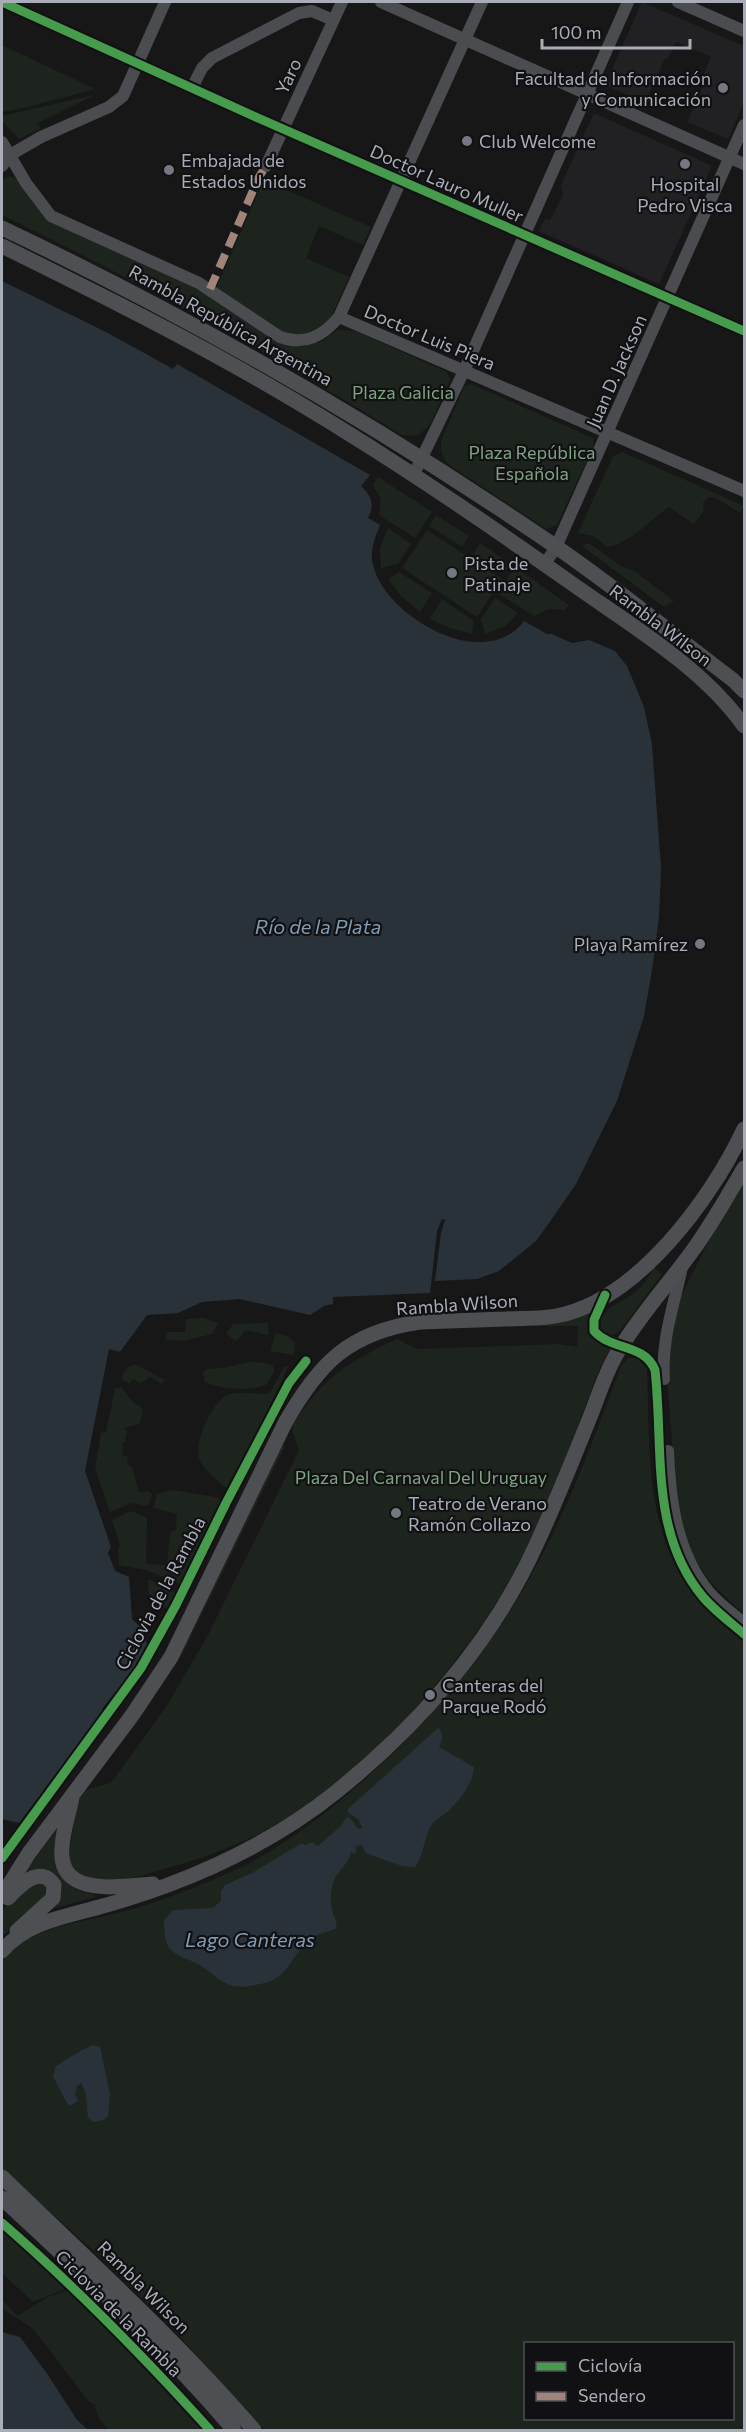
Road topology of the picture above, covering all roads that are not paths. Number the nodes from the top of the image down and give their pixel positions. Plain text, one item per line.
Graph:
1 (165, 2) edge
2 (342, 2) edge
3 (381, 2) edge
4 (482, 2) edge
5 (628, 2) edge
6 (678, 2) edge
7 (3, 4) edge
8 (333, 20) junction
9 (744, 32) edge
10 (465, 39) junction
11 (138, 63) junction
12 (192, 88) junction
13 (588, 94) junction
14 (744, 125) edge
15 (283, 129) junction
16 (2, 142) edge
17 (10, 155) junction
18 (730, 158) junction
19 (744, 164) edge
20 (2, 166) edge
21 (266, 166) dead end
22 (400, 179) junction
23 (2, 228) edge
24 (524, 235) junction
25 (2, 246) edge
26 (668, 298) junction
27 (339, 317) junction
28 (744, 331) edge
29 (464, 371) junction
30 (608, 434) junction
31 (422, 459) junction
32 (413, 476) junction
33 (744, 491) edge
34 (556, 547) junction
35 (545, 564) junction
36 (744, 690) edge
37 (744, 726) edge
38 (744, 1129) edge
39 (744, 1168) edge
40 (682, 1264) junction
41 (605, 1294) junction
42 (622, 1346) junction
43 (744, 1623) edge
44 (744, 1634) edge
45 (74, 1791) junction
46 (171, 1884) junction
47 (2, 1896) edge
48 (2, 1904) edge
49 (4, 1949) edge
50 (2, 2177) edge
51 (2, 2199) edge
52 (234, 2430) edge
53 (254, 2430) edge

1 - 11 street
2 - 8 street, Yaro
3 - 10 street
4 - 10 street
5 - 13 street
6 - 9 street
7 - 11 street, Doctor Lauro Muller
8 - 12 street
8 - 15 street, Yaro
10 - 13 street
10 - 22 street
11 - 12 street, Doctor Lauro Muller
11 - 17 street
12 - 15 street, Doctor Lauro Muller
13 - 18 street
13 - 24 street
14 - 18 street, Juan D. Jackson
15 - 21 street, Yaro
15 - 22 street, Doctor Lauro Muller
16 - 17 street, Doctor Luis Piera
17 - 20 street
17 - 27 street, Doctor Luis Piera
18 - 19 street
18 - 26 street, Juan D. Jackson
22 - 24 street, Doctor Lauro Muller
22 - 27 street
23 - 31 main road, Rambla República Argentina
24 - 26 street, Doctor Lauro Muller
24 - 29 street
25 - 32 main road, Rambla República Argentina
26 - 28 street, Doctor Lauro Muller
26 - 30 street, Juan D. Jackson
27 - 29 street, Doctor Luis Piera
29 - 30 street, Doctor Luis Piera
29 - 31 street
30 - 33 street, Doctor Luis Piera
30 - 34 street, Juan D. Jackson
31 - 32 street
31 - 34 main road, Rambla República Argentina
32 - 35 main road, Rambla República Argentina
34 - 35 street, Juan D. Jackson
34 - 36 main road, Rambla Wilson
35 - 37 main road, Rambla Wilson
38 - 41 main road, Rambla Wilson
39 - 40 main road
40 - 42 main road
40 - 43 street
41 - 42 street
41 - 45 main road, Rambla Wilson
42 - 44 street
42 - 46 main road
45 - 46 main road
45 - 47 main road, Rambla Wilson
46 - 49 main road
48 - 49 main road
50 - 53 main road, Rambla Wilson
51 - 52 main road, Rambla Wilson

